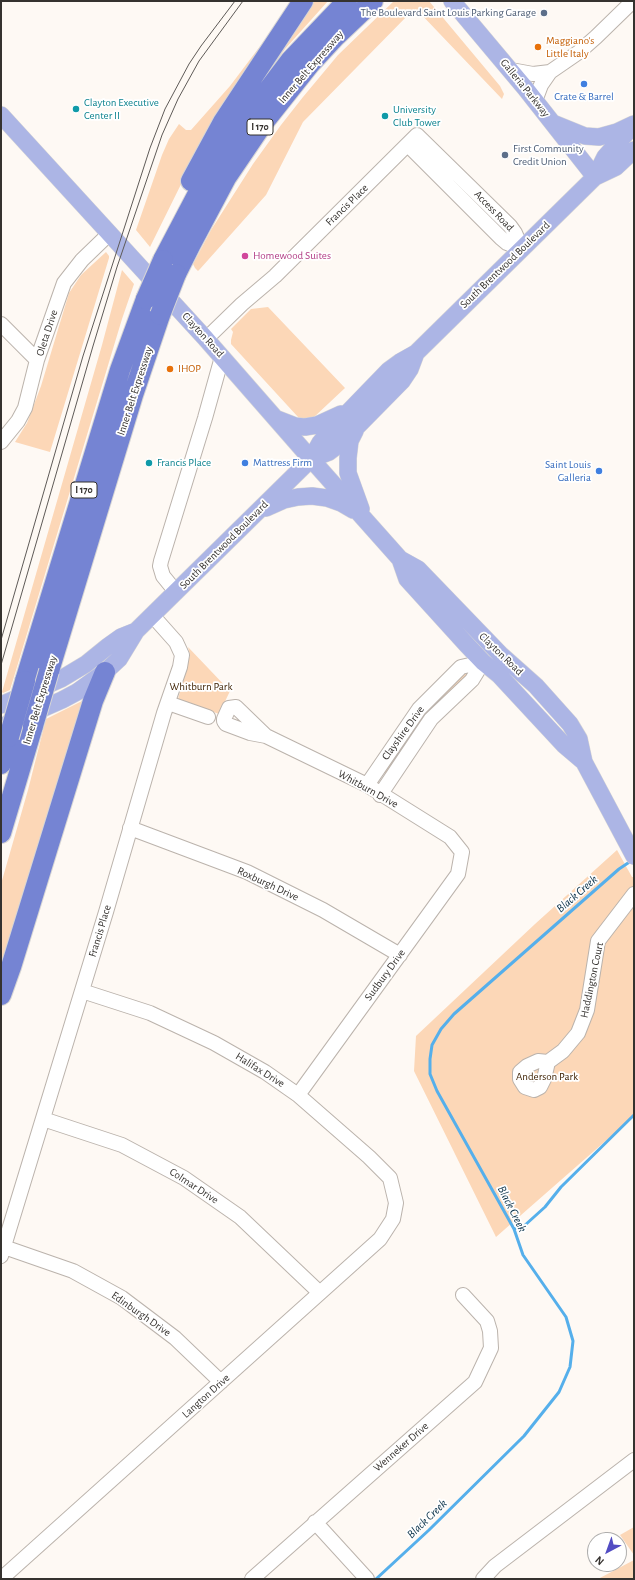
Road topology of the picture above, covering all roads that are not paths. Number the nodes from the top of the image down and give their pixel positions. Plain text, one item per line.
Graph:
1 (303, 1) edge
2 (347, 1) edge
3 (373, 1) edge
4 (452, 1) edge
5 (633, 1) edge
6 (511, 70) junction
7 (550, 72) junction
8 (535, 101) junction
9 (1, 115) edge
10 (552, 123) junction
11 (634, 124) edge
12 (413, 140) joint
13 (634, 150) edge
14 (595, 177) junction
15 (110, 233) junction
16 (522, 249) junction
17 (163, 260) junction
18 (1, 324) edge
19 (206, 339) junction
20 (416, 353) junction
21 (222, 357) junction
22 (37, 360) junction
23 (352, 409) junction
24 (275, 417) junction
25 (358, 426) junction
26 (1, 442) edge
27 (311, 459) junction
28 (257, 512) junction
29 (365, 518) junction
30 (400, 559) junction
31 (176, 592) junction
32 (152, 615) junction
33 (136, 631) junction
34 (483, 662) junction
35 (105, 672) junction
36 (168, 702) junction
37 (1, 705) edge
38 (208, 717) dead end
39 (5, 732) edge
40 (266, 736) junction
41 (584, 762) junction
42 (1, 764) edge
43 (367, 786) junction
44 (380, 794) junction
45 (130, 828) junction
46 (1, 833) edge
47 (630, 849) edge
48 (462, 852) joint
49 (634, 894) edge
50 (400, 955) junction
51 (82, 991) junction
52 (1, 995) edge
53 (548, 1062) dead end
54 (298, 1094) junction
55 (43, 1119) junction
56 (396, 1203) joint
57 (2, 1251) edge
58 (320, 1293) junction
59 (463, 1295) dead end
60 (221, 1382) junction
61 (634, 1460) edge
62 (315, 1522) junction
63 (363, 1575) edge
64 (1, 1579) edge
65 (252, 1579) edge
66 (483, 1579) edge

1 - 17 highway
2 - 17 highway, Inner Belt Expressway / I 170
3 - 46 highway, Inner Belt Expressway / I 170, bridge
4 - 6 main road, Galleria Parkway
5 - 7 street
6 - 7 street
6 - 8 main road, Galleria Parkway
7 - 8 street
8 - 10 main road, Galleria Parkway
9 - 15 main road, Clayton Road
10 - 11 main road
10 - 14 main road, Galleria Parkway
11 - 14 main road, South Brentwood Boulevard
12 - 16 street, Access Road
12 - 19 street, Francis Place
13 - 14 main road, South Brentwood Boulevard
14 - 16 main road, South Brentwood Boulevard
15 - 19 main road, Clayton Road
15 - 22 street, Oleta Drive
16 - 20 main road, South Brentwood Boulevard
17 - 39 highway, Inner Belt Expressway / I 170, bridge
18 - 22 street
19 - 21 main road, Clayton Road
20 - 23 main road, South Brentwood Boulevard
20 - 25 main road, South Brentwood Boulevard
21 - 24 main road, Clayton Road
21 - 31 street
22 - 26 street, Oleta Drive
23 - 24 main road
23 - 27 main road, South Brentwood Boulevard
24 - 27 main road, Clayton Road
25 - 27 main road, South Brentwood Boulevard
25 - 29 main road
27 - 28 main road, South Brentwood Boulevard
27 - 29 main road, Clayton Road
28 - 29 main road
28 - 31 main road, South Brentwood Boulevard
29 - 30 main road, Clayton Road
30 - 34 main road, Clayton Road
30 - 41 main road, Clayton Road
31 - 32 main road, South Brentwood Boulevard
32 - 33 main road, South Brentwood Boulevard
32 - 36 street, Francis Place
33 - 35 main road, South Brentwood Boulevard
33 - 37 main road, South Brentwood Boulevard
34 - 41 main road, Clayton Road
34 - 43 street, Clayshire Drive
34 - 44 street, Clayshire Drive
35 - 39 main road, South Brentwood Boulevard
35 - 52 highway
36 - 38 street
36 - 45 street, Francis Place
39 - 42 highway, Inner Belt Expressway / I 170
40 - 40 street, Whitburn Drive
40 - 43 street, Whitburn Drive
41 - 47 main road, Clayton Road
43 - 44 street, Whitburn Drive
44 - 48 street, Whitburn Drive
45 - 50 street, Roxburgh Drive
45 - 51 street, Francis Place
48 - 50 street, Sudbury Drive
49 - 53 street, Haddington Court
50 - 54 street, Sudbury Drive
51 - 54 street, Halifax Drive
51 - 55 street, Francis Place
54 - 56 street, Halifax Drive
55 - 57 street, Francis Place
55 - 58 street, Colmar Drive
56 - 58 street, Langton Drive
57 - 60 street, Edinburgh Drive
58 - 60 street, Langton Drive
59 - 62 street, Wenneker Drive
60 - 64 street, Langton Drive
61 - 66 street
62 - 63 street
62 - 65 street, Wenneker Drive

